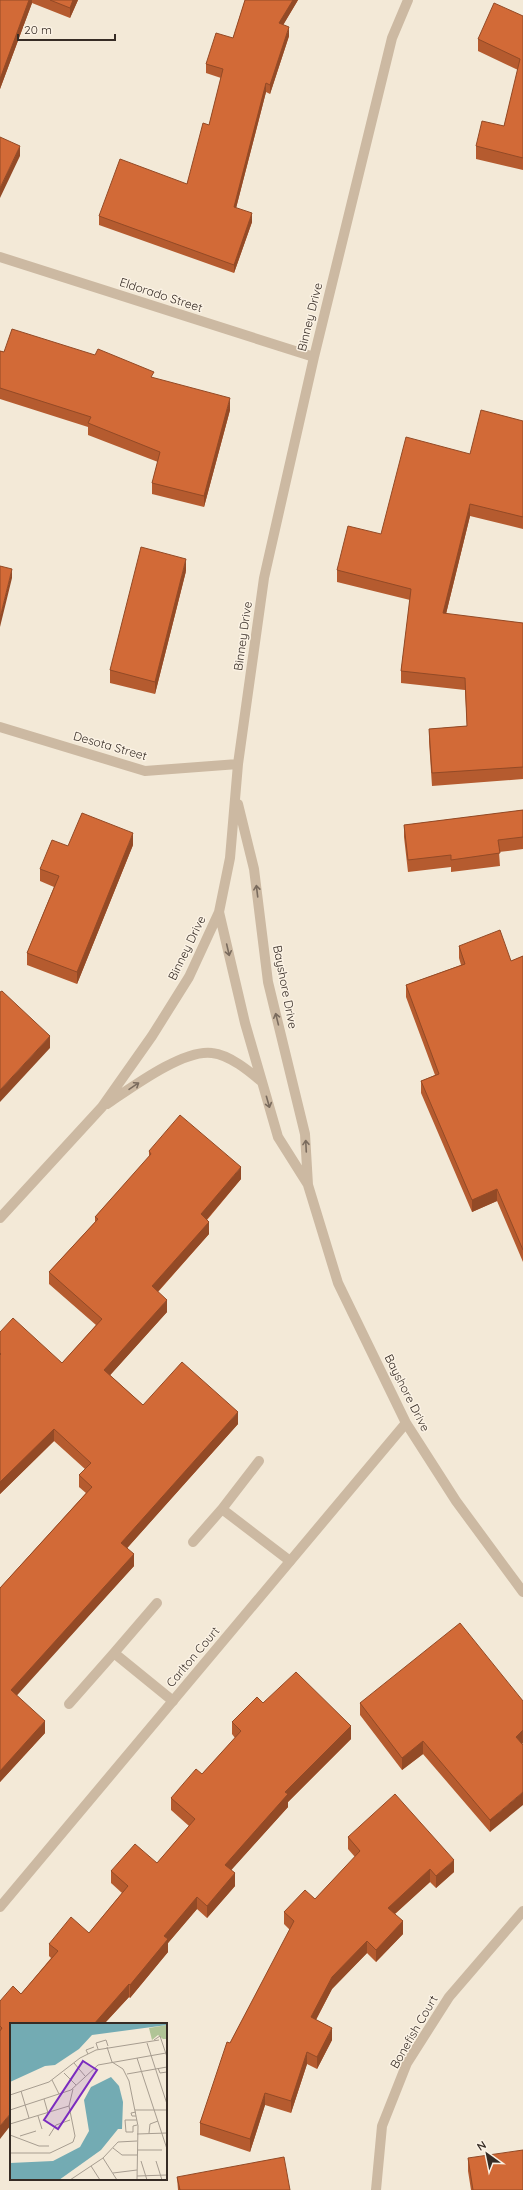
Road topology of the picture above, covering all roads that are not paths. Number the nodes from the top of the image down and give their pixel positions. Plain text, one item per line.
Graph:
1 (408, 0) edge
2 (0, 257) edge
3 (314, 357) junction
4 (0, 727) edge
5 (238, 764) junction
6 (236, 795) junction
7 (219, 912) junction
8 (262, 1082) junction
9 (102, 1107) junction
10 (308, 1185) junction
11 (0, 1218) edge
12 (406, 1424) junction
13 (259, 1461) dead end
14 (222, 1509) junction
15 (193, 1542) dead end
16 (290, 1561) junction
17 (523, 1592) edge
18 (157, 1603) dead end
19 (114, 1653) junction
20 (172, 1701) junction
21 (69, 1704) dead end
22 (0, 1907) edge
23 (523, 1911) edge
24 (376, 2190) edge

1 - 3 street, Binney Drive
2 - 3 street, Eldorado Street
3 - 5 street, Binney Drive
4 - 5 street, Desota Street
5 - 6 street, Binney Drive
6 - 7 street, Binney Drive
10 -> 6 street, Bayshore Drive
7 -> 8 street, Bayshore Drive
7 - 9 street, Binney Drive
9 -> 8 street
8 -> 10 street, Bayshore Drive
9 - 11 street, Binney Drive
10 - 12 street, Bayshore Drive
12 - 16 street, Carlton Court
12 - 17 street, Bayshore Drive
13 - 14 street
14 - 15 street
14 - 16 street
16 - 20 street, Carlton Court
18 - 19 street
19 - 20 street
19 - 21 street
20 - 22 street, Carlton Court
23 - 24 street, Bonefish Court

